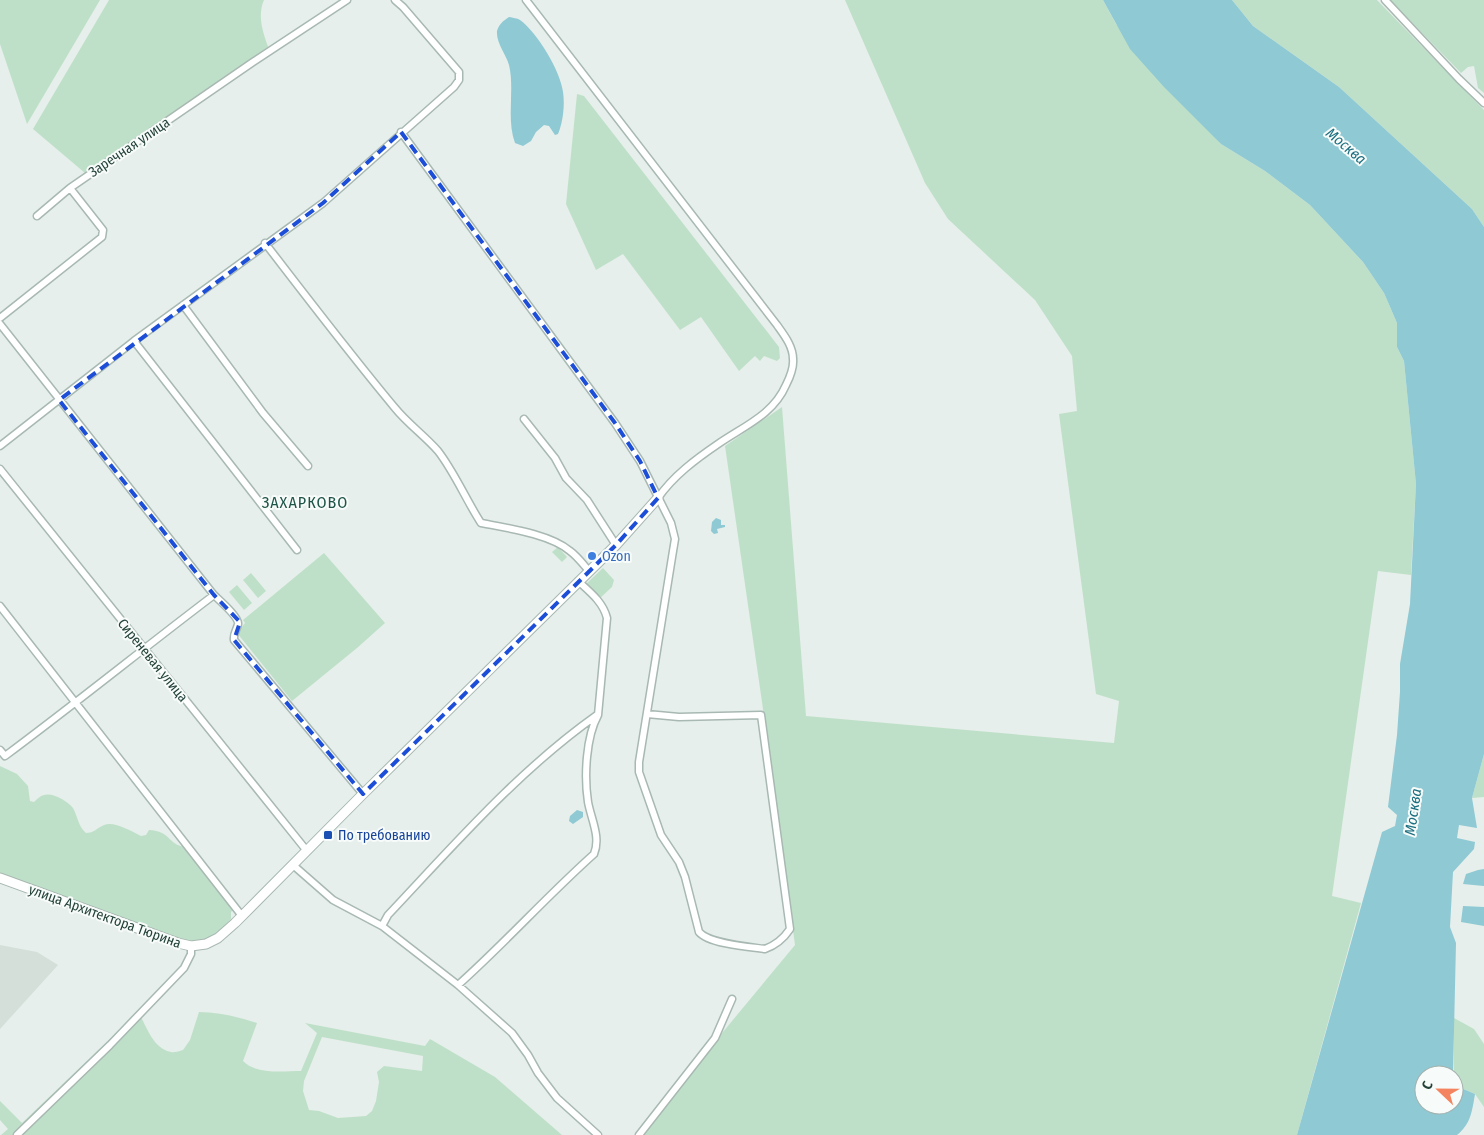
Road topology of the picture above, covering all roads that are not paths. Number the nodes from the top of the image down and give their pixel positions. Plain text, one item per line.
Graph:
1 (347, 0) edge
2 (395, 0) edge
3 (526, 0) edge
4 (1385, 0) edge
5 (1484, 103) edge
6 (401, 132) junction
7 (70, 188) junction
8 (37, 216) dead end
9 (265, 243) junction
10 (183, 305) junction
11 (0, 318) edge
12 (0, 324) edge
13 (134, 341) junction
14 (59, 400) junction
15 (524, 419) dead end
16 (0, 446) edge
17 (308, 466) dead end
18 (0, 468) edge
19 (658, 498) junction
20 (616, 545) junction
21 (297, 550) dead end
22 (589, 571) junction
23 (578, 581) junction
24 (214, 595) junction
25 (0, 606) edge
26 (144, 648) junction
27 (76, 703) junction
28 (647, 714) junction
29 (598, 715) junction
30 (0, 750) edge
31 (363, 794) junction
32 (306, 851) junction
33 (293, 864) junction
34 (0, 878) edge
35 (242, 916) junction
36 (382, 926) junction
37 (191, 946) junction
38 (458, 985) junction
39 (732, 999) dead end
40 (17, 1135) edge
41 (598, 1135) edge
42 (639, 1135) edge

1 - 7 street, Заречная улица
2 - 6 street
3 - 19 street
4 - 5 street
6 - 9 street
6 - 19 street
7 - 8 street, Заречная улица
7 - 11 street
9 - 10 street
9 - 22 street
10 - 13 street
10 - 17 street
12 - 14 street
13 - 14 street
13 - 21 street
14 - 16 street
14 - 24 street
15 - 20 street
18 - 26 street, Сиреневая улица
19 - 20 street, улица Архитектора Тюрина
19 - 28 street
20 - 22 street, улица Архитектора Тюрина
22 - 23 street, улица Архитектора Тюрина
23 - 29 street
23 - 31 street, улица Архитектора Тюрина
24 - 26 street
24 - 31 street
25 - 27 street
26 - 27 street
26 - 32 street, Сиреневая улица
27 - 30 street
27 - 35 street
28 - 28 street
29 - 36 street
29 - 38 street
31 - 32 street, улица Архитектора Тюрина
32 - 33 street, улица Архитектора Тюрина
33 - 35 street, улица Архитектора Тюрина
33 - 36 street
34 - 37 street, улица Архитектора Тюрина
35 - 37 street, улица Архитектора Тюрина
36 - 38 street
37 - 40 street
38 - 41 street
39 - 42 street

